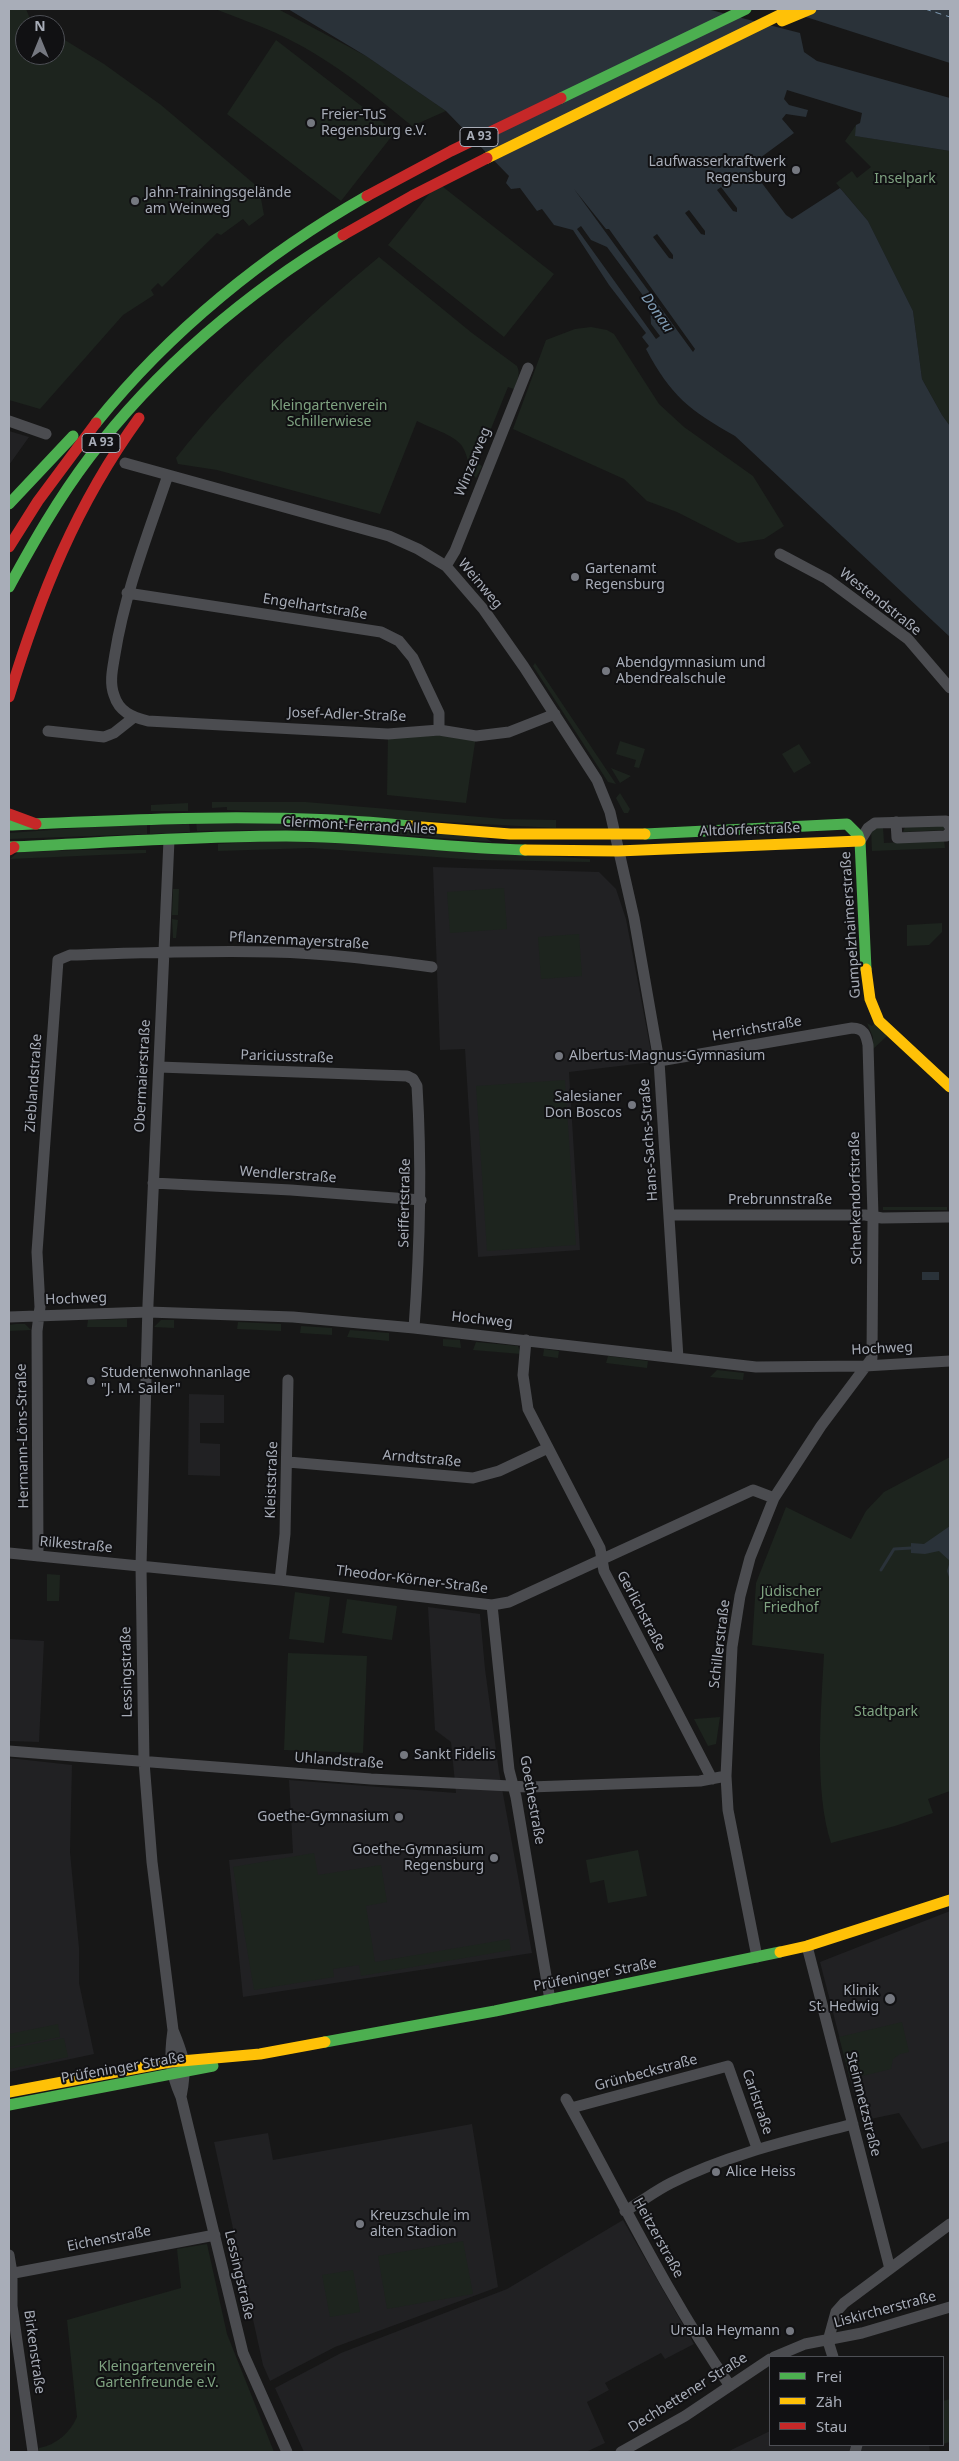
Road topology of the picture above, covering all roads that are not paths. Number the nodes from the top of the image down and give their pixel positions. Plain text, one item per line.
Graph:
1 (736, 9) edge
2 (746, 9) edge
3 (792, 9) edge
4 (811, 9) edge
5 (657, 52) junction
6 (674, 66) junction
7 (221, 322) junction
8 (528, 368) dead end
9 (102, 414) junction
10 (9, 421) edge
11 (46, 434) dead end
12 (125, 463) dead end
13 (168, 475) junction
14 (9, 504) edge
15 (9, 547) edge
16 (780, 554) dead end
17 (446, 566) junction
18 (9, 588) edge
19 (127, 593) junction
20 (950, 688) edge
21 (9, 697) edge
22 (555, 714) junction
23 (133, 718) junction
24 (439, 730) junction
25 (48, 731) dead end
26 (9, 814) edge
27 (896, 822) junction
28 (875, 823) junction
29 (36, 824) junction
30 (847, 824) junction
31 (9, 825) edge
32 (950, 827) edge
33 (950, 832) edge
34 (615, 835) junction
35 (168, 840) junction
36 (860, 841) junction
37 (10, 848) edge
38 (618, 851) junction
39 (165, 951) junction
40 (432, 967) dead end
41 (860, 1029) joint
42 (660, 1061) junction
43 (159, 1067) junction
44 (413, 1079) joint
45 (950, 1087) edge
46 (153, 1183) junction
47 (421, 1200) junction
48 (669, 1215) junction
49 (873, 1216) junction
50 (950, 1218) edge
51 (148, 1312) junction
52 (38, 1315) junction
53 (9, 1317) edge
54 (414, 1328) junction
55 (526, 1340) junction
56 (678, 1358) junction
57 (950, 1361) edge
58 (865, 1366) junction
59 (288, 1380) dead end
60 (548, 1448) junction
61 (288, 1462) junction
62 (774, 1498) junction
63 (9, 1553) edge
64 (38, 1556) junction
65 (602, 1559) junction
66 (141, 1566) junction
67 (280, 1580) junction
68 (492, 1605) junction
69 (9, 1751) edge
70 (144, 1762) junction
71 (726, 1776) junction
72 (712, 1779) junction
73 (513, 1786) junction
74 (950, 1900) edge
75 (807, 1946) junction
76 (757, 1958) junction
77 (550, 2000) junction
78 (173, 2030) junction
79 (241, 2057) junction
80 (185, 2060) junction
81 (170, 2062) junction
82 (728, 2066) joint
83 (186, 2072) junction
84 (172, 2075) junction
85 (9, 2092) edge
86 (181, 2097) junction
87 (569, 2104) joint
88 (9, 2105) edge
89 (853, 2124) junction
90 (757, 2148) junction
91 (626, 2211) junction
92 (950, 2224) edge
93 (215, 2235) junction
94 (9, 2255) edge
95 (890, 2269) junction
96 (10, 2274) edge
97 (950, 2308) edge
98 (828, 2340) junction
99 (776, 2356) edge
100 (833, 2356) edge
101 (769, 2360) edge
102 (730, 2386) junction
103 (33, 2452) edge
104 (287, 2452) edge
105 (621, 2452) edge

1 - 5 main road
2 - 5 main road, A 93
3 - 6 main road, A 93
4 - 6 main road
5 - 9 main road, A 93
6 - 7 main road, A 93
7 - 18 main road, A 93
7 - 21 main road
8 - 17 street, Winzerweg
9 - 14 main road
9 - 15 main road, A 93
10 - 11 street
12 - 13 street, Weinweg
13 - 17 street, Weinweg
13 - 19 street
16 - 20 street, Westendstraße
17 - 22 street, Weinweg
19 - 23 street
19 - 24 street, Engelhartstraße
22 - 24 street, Josef-Adler-Straße
22 - 34 street, Weinweg
23 - 24 street, Josef-Adler-Straße
23 - 25 street
26 - 29 main road
27 - 28 street, Altdorferstraße
27 - 32 street, Altdorferstraße
27 - 33 street
28 - 30 street, Altdorferstraße
28 - 36 street
29 - 31 main road, Clermont-Ferrand-Allee
29 - 34 main road, Clermont-Ferrand-Allee
30 - 34 main road, Altdorferstraße
30 - 36 main road, Gumpelzhaimerstraße
34 - 38 street, Hans-Sachs-Straße
35 - 37 main road, Clermont-Ferrand-Allee
35 - 38 main road, Clermont-Ferrand-Allee
35 - 39 street, Obermaierstraße
36 - 38 main road, Altdorferstraße
36 - 45 main road, Gumpelzhaimerstraße
38 - 42 street, Hans-Sachs-Straße
39 - 40 street, Pflanzenmayerstraße
39 - 43 street, Obermaierstraße
39 - 52 street, Zieblandstraße
41 - 42 street, Herrichstraße
41 - 49 street, Schenkendorfstraße
42 - 48 street, Hans-Sachs-Straße
43 - 44 street, Pariciusstraße
43 - 46 street, Obermaierstraße
44 - 47 street, Seiffertstraße
46 - 47 street, Wendlerstraße
46 - 51 street, Obermaierstraße
47 - 54 street, Seiffertstraße
48 - 49 street, Prebrunnstraße
48 - 56 street, Hans-Sachs-Straße
49 - 50 street, Prebrunnstraße
49 - 58 street, Schenkendorfstraße
51 - 52 street, Hochweg
51 - 54 street, Hochweg
51 - 66 street, Lessingstraße
52 - 53 street, Hochweg
52 - 64 street, Hermann-Löns-Straße
54 - 55 street, Hochweg
55 - 56 street, Hochweg
55 - 60 street, Gerlichstraße
56 - 58 street, Hochweg
57 - 58 street, Hochweg
58 - 62 street, Schillerstraße
59 - 61 street, Kleiststraße
60 - 61 street, Arndtstraße
60 - 65 street, Gerlichstraße
61 - 67 street, Kleiststraße
62 - 65 street, Theodor-Körner-Straße
62 - 71 street, Schillerstraße
63 - 64 street, Rilkestraße
64 - 66 street, Rilkestraße
65 - 68 street, Theodor-Körner-Straße
65 - 72 street, Gerlichstraße
66 - 67 street, Theodor-Körner-Straße
66 - 70 street, Lessingstraße
67 - 68 street, Theodor-Körner-Straße
68 - 73 street, Goethestraße
69 - 70 street, Uhlandstraße
70 - 73 street, Uhlandstraße
70 - 78 street, Lessingstraße
71 - 72 street, Uhlandstraße
71 - 76 street, Schillerstraße
72 - 73 street, Uhlandstraße
73 - 77 street, Goethestraße
74 - 75 main road, Prüfeninger Straße
75 - 76 main road, Prüfeninger Straße
75 - 89 street, Steinmetzstraße
76 - 77 main road, Prüfeninger Straße
77 - 79 main road, Prüfeninger Straße
78 - 80 street, Lessingstraße
78 - 81 street, Lessingstraße
79 - 80 main road, Prüfeninger Straße
79 - 83 main road, Prüfeninger Straße
80 - 81 main road, Prüfeninger Straße
80 - 83 street, Lessingstraße
81 - 84 street, Lessingstraße
81 - 85 main road, Prüfeninger Straße
82 - 87 street, Grünbeckstraße
82 - 90 street, Carlstraße
83 - 84 main road, Prüfeninger Straße
83 - 86 street, Lessingstraße
84 - 86 street, Lessingstraße
84 - 88 main road, Prüfeninger Straße
86 - 93 street, Lessingstraße
87 - 91 street, Heitzerstraße
89 - 90 street
89 - 95 street, Steinmetzstraße
90 - 91 street
91 - 102 street, Heitzerstraße
92 - 95 street
93 - 96 street, Eichenstraße
93 - 104 street, Lessingstraße
94 - 96 street, Birkenstraße
95 - 98 street
96 - 103 street, Birkenstraße
97 - 98 street, Liskircherstraße
98 - 99 street
98 - 100 street
101 - 102 street, Dechbettener Straße
102 - 105 street, Dechbettener Straße

